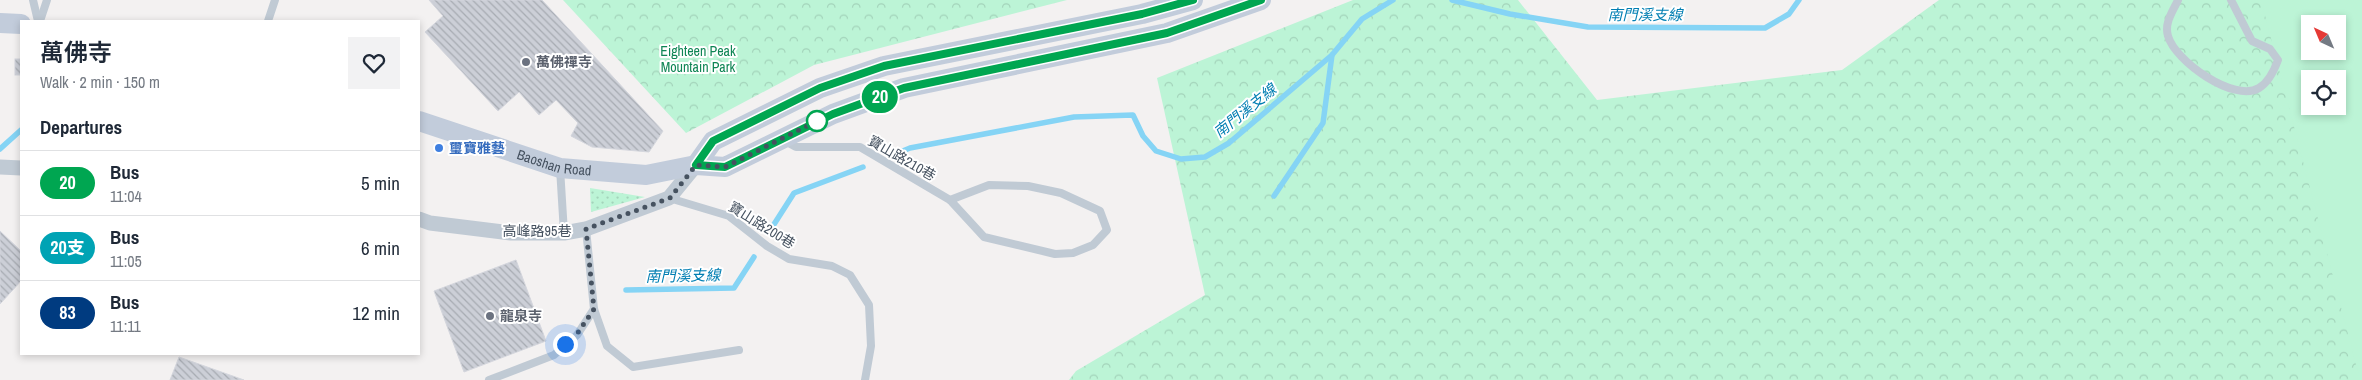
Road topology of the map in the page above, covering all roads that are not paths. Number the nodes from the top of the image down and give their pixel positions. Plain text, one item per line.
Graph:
1 (33, 0) edge
2 (47, 0) edge
3 (275, 0) edge
4 (1193, 0) edge
5 (1261, 0) edge
6 (2178, 0) edge
7 (2231, 0) edge
8 (39, 20) edge
9 (39, 20) edge
10 (268, 20) edge
11 (0, 23) edge
12 (20, 24) edge
13 (420, 121) edge
14 (781, 139) junction
15 (696, 165) junction
16 (0, 167) edge
17 (20, 168) edge
18 (560, 168) junction
19 (670, 198) junction
20 (950, 200) junction
21 (420, 219) edge
22 (586, 229) junction
23 (564, 233) junction
24 (594, 309) junction
25 (739, 350) dead end
26 (489, 380) edge
27 (865, 380) edge

1 - 8 lane
2 - 9 lane
3 - 10 lane
4 - 15 street
5 - 14 street, Baoshan Road
6 - 7 lane
11 - 12 street
13 - 18 street, Baoshan Road
14 - 15 street, Baoshan Road
14 - 20 lane, 寶山路210巷
15 - 18 street, Baoshan Road
15 - 19 street
16 - 17 street
18 - 23 lane
19 - 22 street, 高峰路95巷
19 - 27 lane, 寶山路200巷
20 - 20 lane, 寶山路210巷
21 - 23 street, 高峰路95巷
22 - 23 street, 高峰路95巷
22 - 24 lane
24 - 25 lane
24 - 26 lane

